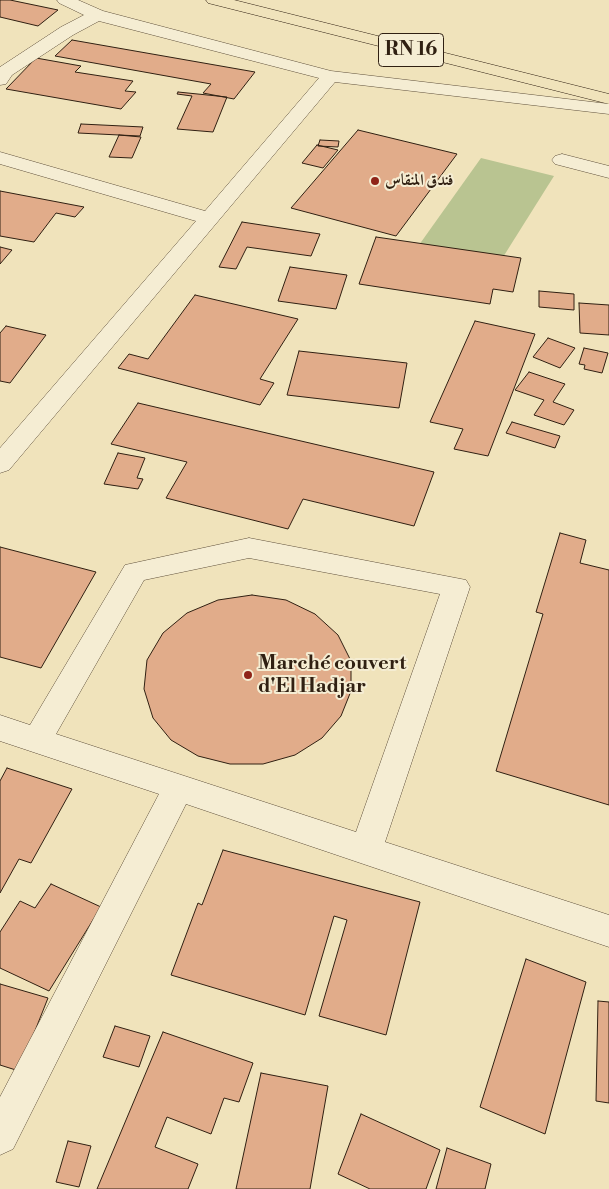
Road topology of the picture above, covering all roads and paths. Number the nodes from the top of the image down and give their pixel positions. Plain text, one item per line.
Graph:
1 (64, 0) edge
2 (214, 0) edge
3 (278, 0) edge
4 (97, 15) junction
5 (331, 76) junction
6 (0, 80) edge
7 (609, 84) edge
8 (609, 99) edge
9 (609, 109) edge
10 (0, 158) edge
11 (562, 160) dead end
12 (609, 172) edge
13 (209, 218) junction
14 (0, 464) edge
15 (0, 728) edge
16 (37, 740) junction
17 (179, 787) junction
18 (366, 850) junction
19 (609, 931) edge
20 (0, 1136) edge

1 - 4 street
2 - 8 highway, RN 16
3 - 7 highway, RN 16
4 - 5 street
4 - 6 street
5 - 9 street
5 - 13 street
10 - 13 street
11 - 12 street
13 - 14 street
15 - 16 street
16 - 17 street
16 - 18 street
17 - 18 street
17 - 20 street
18 - 19 street

